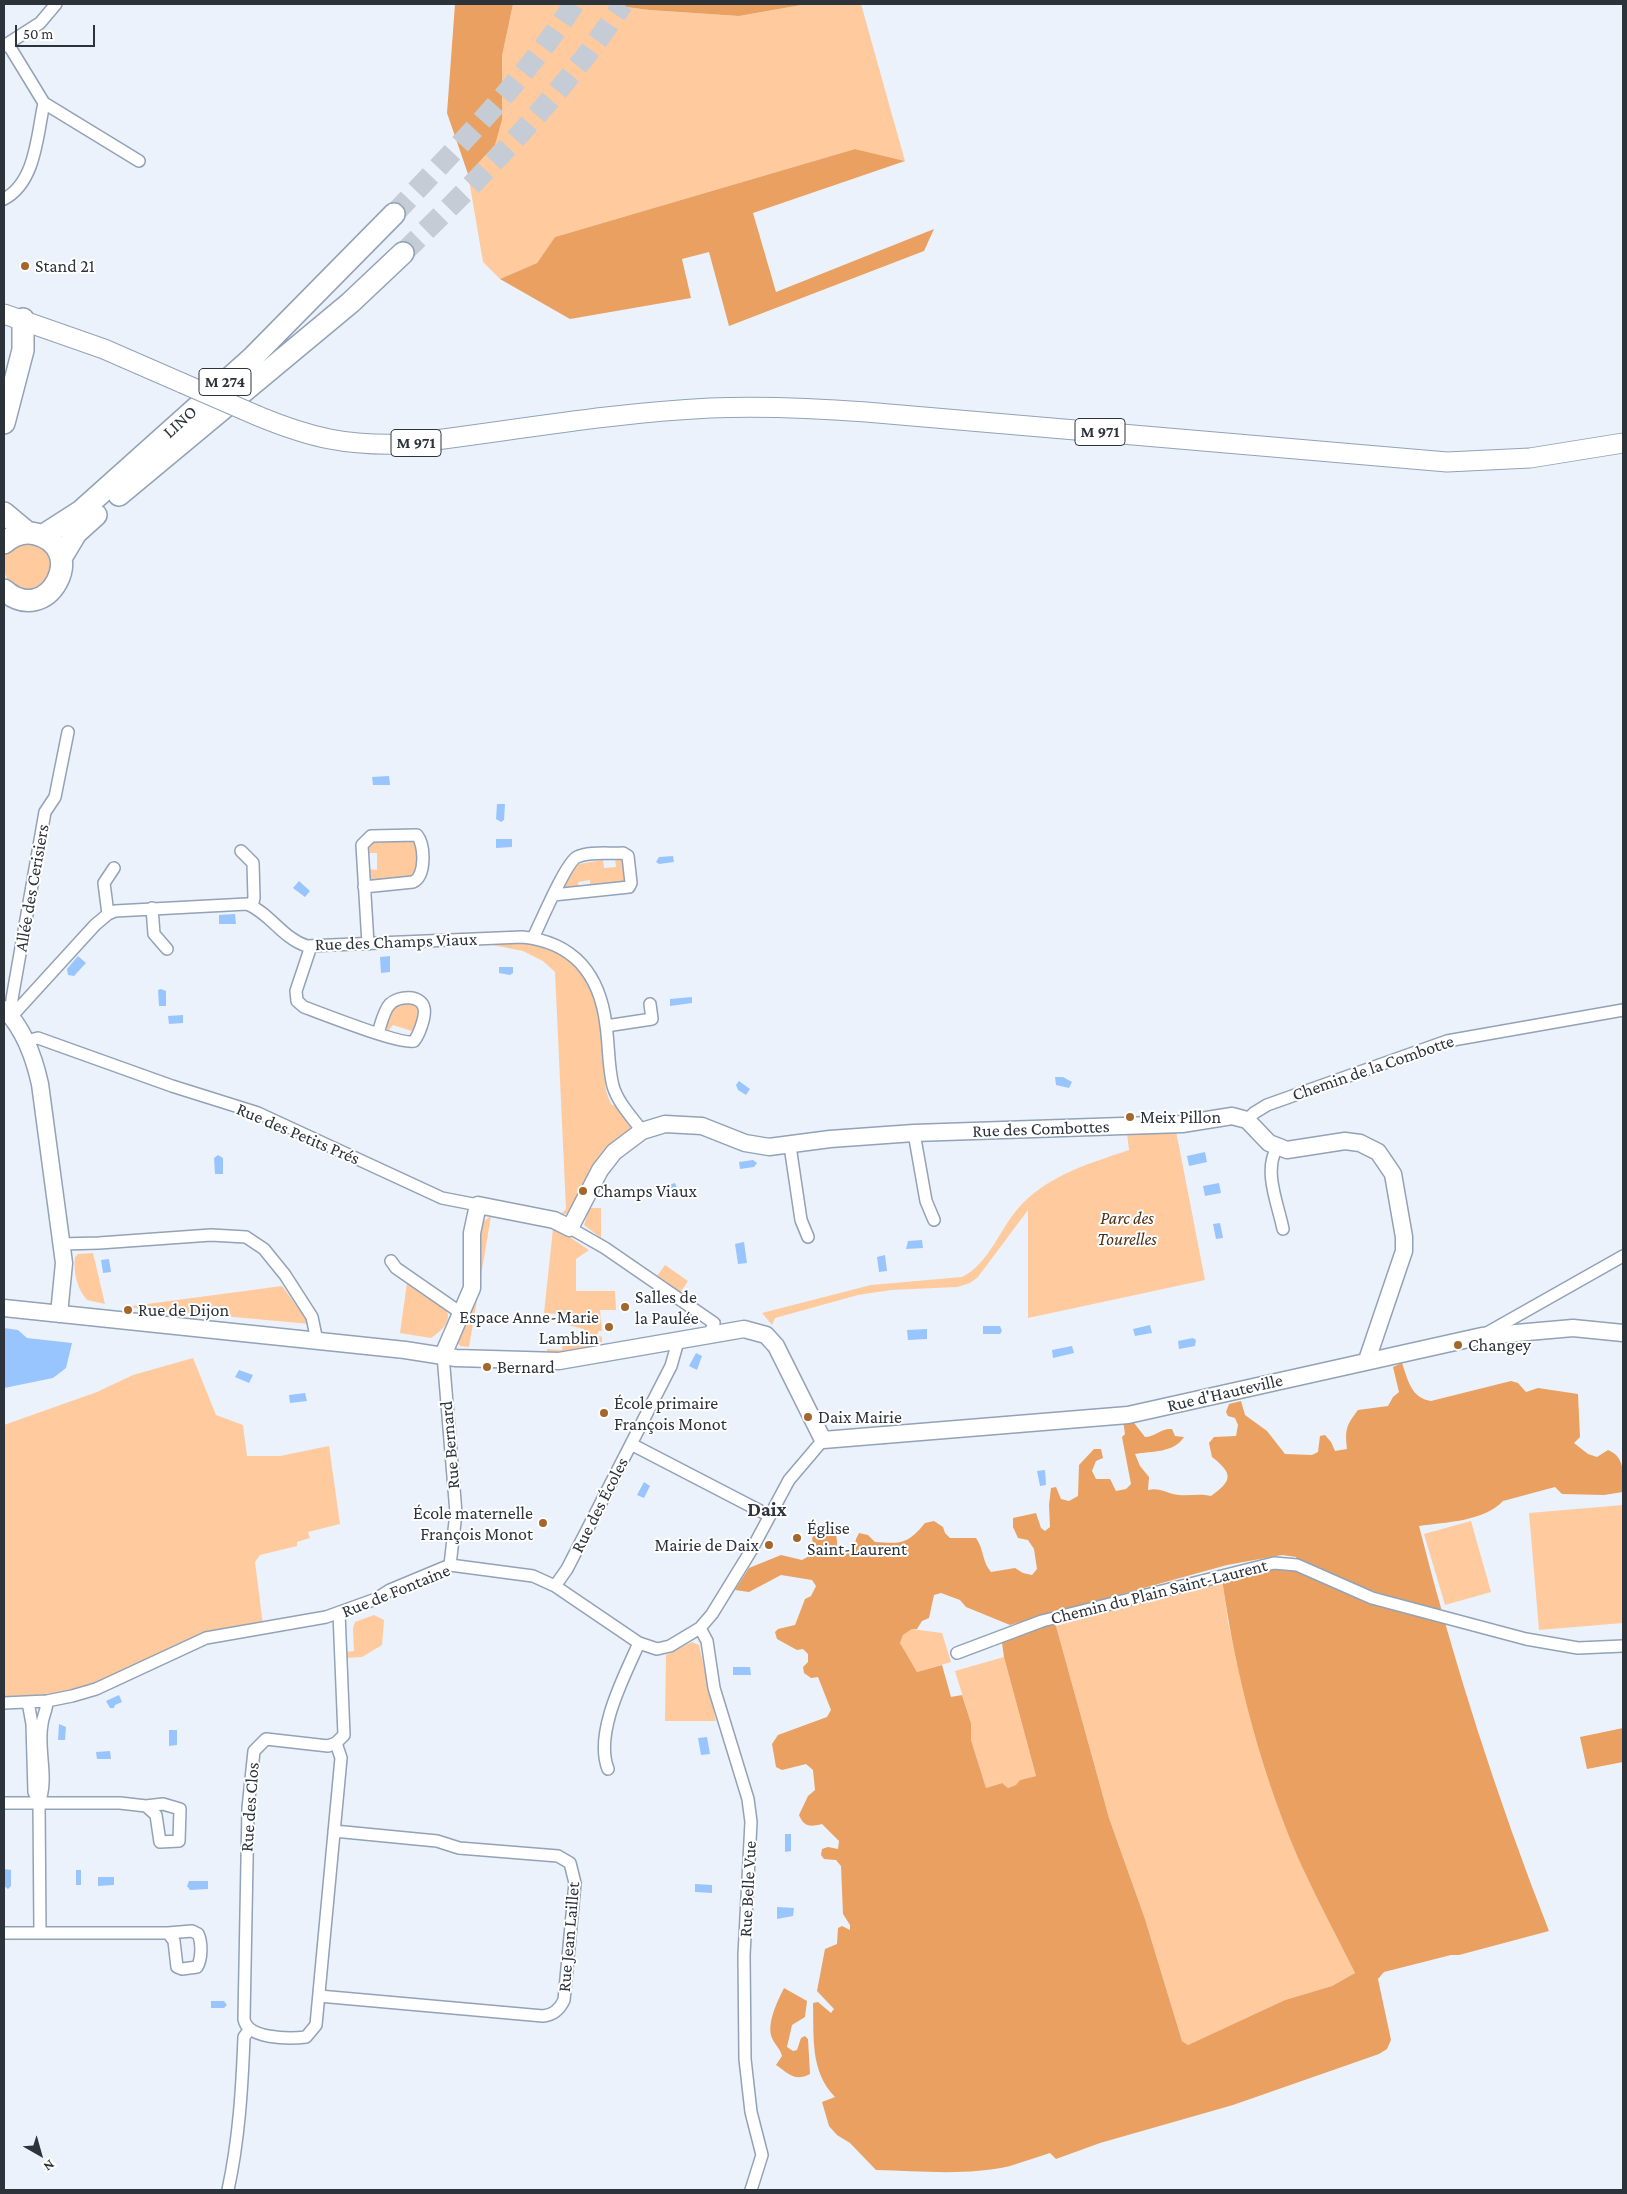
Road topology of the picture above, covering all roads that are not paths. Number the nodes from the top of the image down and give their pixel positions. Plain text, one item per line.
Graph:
1 (56, 4) edge
2 (6, 45) edge
3 (44, 103) junction
4 (139, 161) dead end
5 (4, 199) edge
6 (394, 214) tunnel mouth
7 (403, 253) tunnel mouth
8 (10, 317) edge
9 (4, 378) edge
10 (4, 422) edge
11 (1623, 443) edge
12 (4, 513) edge
13 (35, 534) junction
14 (4, 543) edge
15 (61, 558) junction
16 (7, 596) edge
17 (68, 732) dead end
18 (241, 851) dead end
19 (114, 868) dead end
20 (364, 888) junction
21 (554, 896) junction
22 (252, 906) junction
23 (152, 908) junction
24 (108, 914) junction
25 (533, 938) junction
26 (368, 944) junction
27 (311, 946) junction
28 (167, 949) dead end
29 (650, 1004) dead end
30 (1623, 1010) edge
31 (7, 1013) edge
32 (606, 1026) junction
33 (378, 1033) junction
34 (26, 1041) junction
35 (1247, 1120) junction
36 (642, 1131) junction
37 (914, 1133) junction
38 (790, 1146) junction
39 (1277, 1148) junction
40 (478, 1205) junction
41 (934, 1220) dead end
42 (570, 1228) junction
43 (1283, 1229) dead end
44 (808, 1237) dead end
45 (61, 1244) junction
46 (1623, 1256) edge
47 (391, 1261) dead end
48 (4, 1308) edge
49 (462, 1312) junction
50 (59, 1314) junction
51 (710, 1333) junction
52 (1623, 1333) edge
53 (1482, 1336) junction
54 (676, 1340) junction
55 (317, 1341) junction
56 (442, 1355) junction
57 (1368, 1360) junction
58 (823, 1440) junction
59 (631, 1444) junction
60 (768, 1516) junction
61 (450, 1566) junction
62 (555, 1586) junction
63 (339, 1613) junction
64 (700, 1628) junction
65 (639, 1643) junction
66 (1623, 1646) edge
67 (957, 1653) dead end
68 (47, 1701) junction
69 (28, 1702) junction
70 (4, 1703) edge
71 (336, 1743) junction
72 (608, 1769) dead end
73 (4, 1803) edge
74 (39, 1803) junction
75 (146, 1806) dead end
76 (334, 1831) junction
77 (40, 1932) junction
78 (4, 1933) edge
79 (168, 1933) dead end
80 (319, 1996) junction
81 (249, 2030) junction
82 (228, 2190) edge
83 (751, 2190) edge

1 - 2 street
2 - 3 street
3 - 4 street
3 - 5 street
6 - 13 highway, LINO / M 274
7 - 15 highway, LINO / M 274
8 - 9 highway
8 - 10 highway
8 - 11 main road, M 971, bridge
12 - 13 highway
13 - 14 highway, LINO
13 - 15 highway
15 - 16 highway, LINO
17 - 31 street, Allée des Cerisiers
18 - 22 street
19 - 24 street
20 - 20 street
20 - 26 street
21 - 21 street
21 - 25 street
22 - 23 street
22 - 27 street, Rue des Champs Viaux
23 - 24 street
23 - 28 street
24 - 31 street
25 - 26 street, Rue des Champs Viaux
25 - 32 street, Rue des Champs Viaux
26 - 27 street, Rue des Champs Viaux
27 - 33 street
29 - 32 street
30 - 35 street, Chemin de la Combotte
31 - 34 street
32 - 36 street, Rue des Champs Viaux
33 - 33 street
34 - 40 street, Rue des Petits Prés
34 - 45 street
35 - 37 street, Rue des Combottes
35 - 39 street
36 - 38 street, Rue des Combottes
36 - 42 street, Rue des Combottes
37 - 38 street, Rue des Combottes
37 - 41 street
38 - 44 street
39 - 43 street
39 - 57 street
40 - 42 street, Rue des Petits Prés
40 - 49 street
42 - 51 street
45 - 50 street
45 - 55 street
46 - 53 street
47 - 49 street
48 - 50 street
49 - 56 street
50 - 55 street
51 - 54 street
51 - 58 street
52 - 53 street, Rue d'Hauteville
53 - 57 street, Rue d'Hauteville
54 - 56 street
54 - 59 street, Rue des Écoles
55 - 56 street
56 - 61 street, Rue Bernard
57 - 58 street, Rue d'Hauteville
58 - 60 street, Rue de Fontaine
59 - 60 street
59 - 62 street, Rue des Écoles
60 - 64 street, Rue de Fontaine
61 - 62 street, Rue de Fontaine
61 - 63 street, Rue de Fontaine
62 - 65 street, Rue de Fontaine
63 - 68 street, Rue de Fontaine
63 - 71 street
64 - 65 street, Rue de Fontaine
64 - 83 street, Rue Belle Vue
65 - 72 street
66 - 67 street, Chemin du Plain Saint-Laurent
68 - 69 street, Rue de Fontaine
68 - 74 street
69 - 70 street, Rue de Fontaine
69 - 74 street
71 - 76 street
71 - 81 street, Rue des Clos
73 - 74 street
74 - 75 street
74 - 77 street
76 - 80 street
76 - 80 street, Rue Jean Laillet
77 - 78 street
77 - 79 street
80 - 81 street
81 - 82 street

